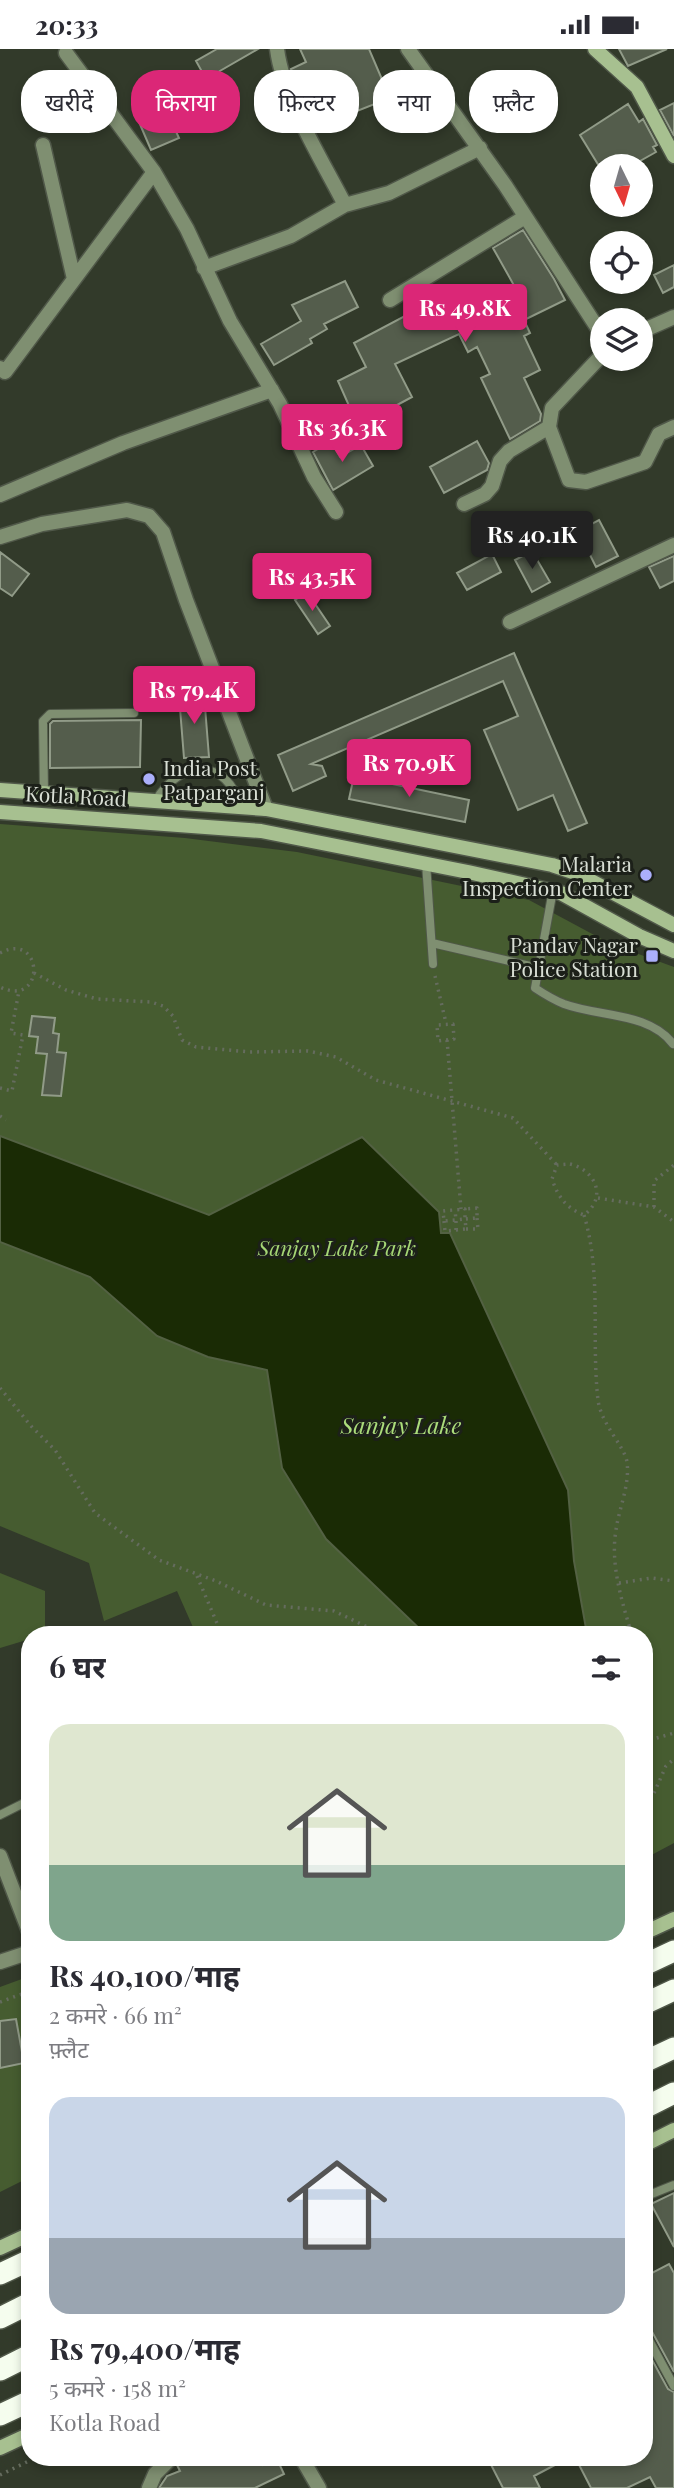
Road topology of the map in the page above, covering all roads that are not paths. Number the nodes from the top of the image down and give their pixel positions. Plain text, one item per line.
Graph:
1 (277, 49) edge
2 (408, 49) edge
3 (595, 49) edge
4 (66, 53) dead end
5 (43, 145) dead end
6 (480, 148) junction
7 (674, 156) edge
8 (154, 172) junction
9 (345, 205) junction
10 (525, 216) junction
11 (204, 268) junction
12 (74, 279) junction
13 (390, 300) dead end
14 (590, 316) edge
15 (674, 317) edge
16 (653, 326) edge
17 (590, 368) edge
18 (2, 372) edge
19 (272, 390) junction
20 (549, 427) junction
21 (674, 427) edge
22 (0, 495) edge
23 (464, 504) dead end
24 (336, 512) dead end
25 (0, 537) edge
26 (674, 545) edge
27 (510, 622) dead end
28 (134, 713) dead end
29 (0, 790) edge
30 (44, 793) junction
31 (156, 800) junction
32 (241, 807) junction
33 (266, 809) junction
34 (0, 812) edge
35 (426, 863) junction
36 (553, 890) junction
37 (674, 925) edge
38 (432, 943) junction
39 (674, 951) edge
40 (433, 964) road end
41 (539, 968) junction
42 (673, 1044) edge
43 (21, 1804) edge
44 (0, 1815) edge
45 (0, 1856) edge
46 (21, 1911) edge
47 (674, 1919) edge
48 (653, 1929) edge
49 (674, 1951) edge
50 (21, 1955) edge
51 (653, 1961) edge
52 (0, 1962) edge
53 (674, 1990) edge
54 (653, 2000) edge
55 (674, 2048) edge
56 (653, 2058) edge
57 (674, 2093) edge
58 (653, 2104) edge
59 (674, 2130) edge
60 (653, 2140) edge
61 (674, 2185) edge
62 (653, 2193) edge
63 (21, 2238) edge
64 (0, 2248) edge
65 (21, 2264) edge
66 (0, 2274) edge
67 (21, 2308) edge
68 (0, 2318) edge
69 (653, 2348) edge
70 (21, 2360) edge
71 (0, 2370) edge
72 (674, 2386) edge
73 (21, 2405) edge
74 (0, 2414) edge
75 (21, 2438) edge
76 (0, 2448) edge
77 (163, 2466) edge
78 (306, 2466) edge
79 (149, 2488) edge
80 (319, 2488) edge

1 - 9 street
2 - 6 street
3 - 7 main road
4 - 8 street
5 - 12 street
6 - 9 street
6 - 10 street
8 - 11 street
8 - 12 street
9 - 11 street
10 - 13 street
10 - 14 street
11 - 19 street
12 - 18 street
15 - 16 street
17 - 20 street
19 - 22 street
19 - 24 street
20 - 21 street
20 - 23 street
25 - 33 street
26 - 27 street
28 - 30 lane
29 - 30 main road, Kotla Road
30 - 31 main road, Kotla Road
31 - 32 main road, Kotla Road
31 - 32 lane
32 - 33 main road, Kotla Road
33 - 37 main road, Kotla Road
34 - 35 main road, Kotla Road
35 - 36 main road, Kotla Road
35 - 38 lane
36 - 39 main road, Kotla Road
36 - 41 lane
38 - 40 lane
38 - 41 lane
41 - 42 lane
43 - 44 lane
45 - 46 street
47 - 48 main road
49 - 51 highway
50 - 52 street
53 - 54 highway
55 - 56 highway
57 - 58 highway
59 - 60 main road
61 - 62 lane
63 - 64 main road
65 - 66 highway
67 - 68 highway
69 - 72 lane
70 - 71 highway
73 - 74 highway
75 - 76 main road
77 - 79 street
78 - 80 street

